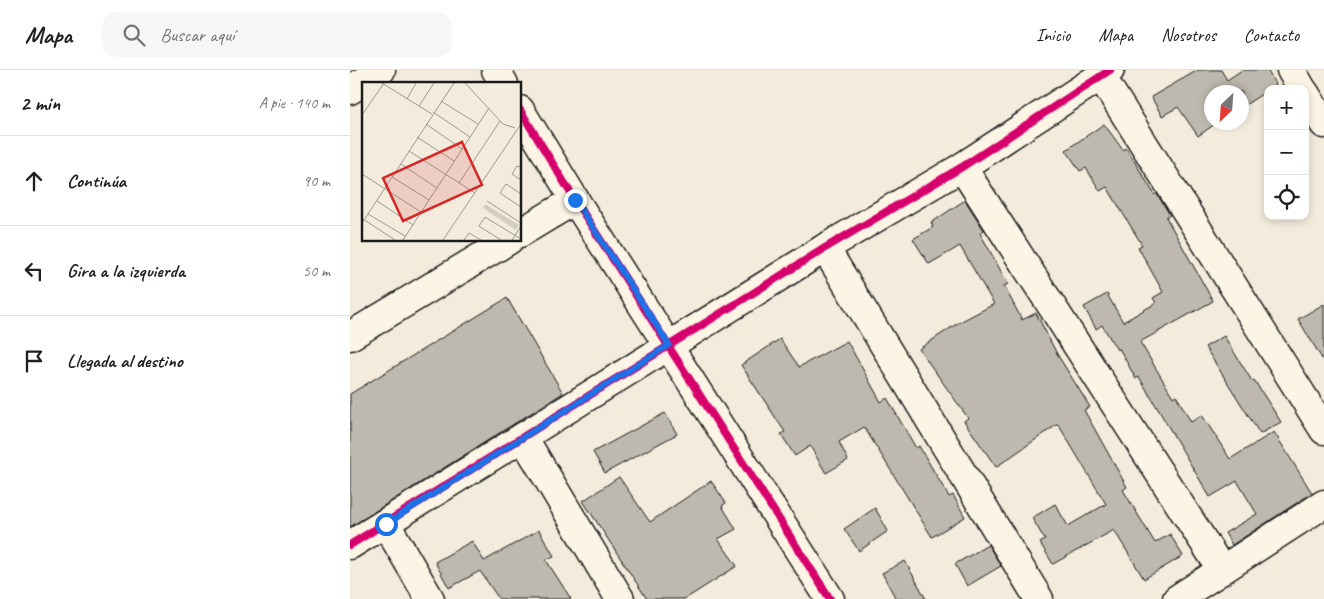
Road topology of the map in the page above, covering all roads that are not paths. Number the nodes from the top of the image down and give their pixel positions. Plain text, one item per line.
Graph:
1 (381, 70) edge
2 (496, 70) edge
3 (1291, 70) edge
4 (1106, 73) edge
5 (362, 82) edge
6 (362, 82) edge
7 (503, 82) edge
8 (1300, 85) edge
9 (350, 90) edge
10 (1309, 100) edge
11 (521, 112) edge
12 (1324, 124) edge
13 (962, 166) junction
14 (575, 200) junction
15 (521, 232) edge
16 (506, 241) edge
17 (825, 248) junction
18 (350, 336) edge
19 (669, 345) junction
20 (1324, 430) edge
21 (523, 437) junction
22 (1324, 504) edge
23 (386, 524) junction
24 (350, 546) edge
25 (1222, 570) junction
26 (430, 599) edge
27 (620, 599) edge
28 (830, 599) edge
29 (1039, 599) edge
30 (1177, 599) edge

1 - 5 street
2 - 7 street
3 - 8 street
4 - 13 street
4 - 20 street
6 - 9 street
10 - 12 street
11 - 14 street
13 - 17 street
13 - 25 street
14 - 15 street
14 - 19 street
16 - 18 street
17 - 19 street
17 - 29 street
19 - 21 street
19 - 28 street
21 - 23 street
21 - 27 street
22 - 25 street
23 - 24 street
23 - 26 street
25 - 30 street

